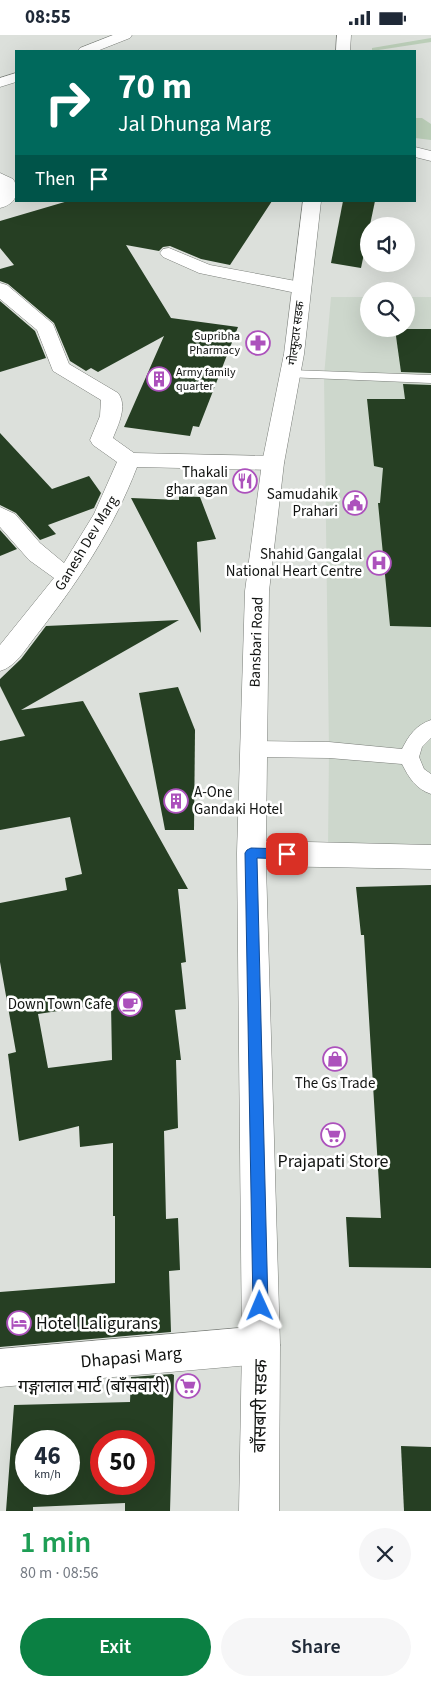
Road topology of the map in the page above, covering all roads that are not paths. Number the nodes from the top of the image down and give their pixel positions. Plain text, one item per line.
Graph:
1 (125, 35) edge
2 (344, 35) edge
3 (88, 50) edge
4 (343, 50) edge
5 (15, 77) edge
6 (0, 83) edge
7 (416, 152) edge
8 (431, 156) edge
9 (0, 178) edge
10 (312, 202) edge
11 (0, 203) edge
12 (169, 253) dead end
13 (301, 288) junction
14 (0, 289) edge
15 (291, 374) junction
16 (431, 379) edge
17 (129, 461) junction
18 (273, 463) junction
19 (0, 515) edge
20 (68, 575) junction
21 (0, 662) edge
22 (431, 728) edge
23 (252, 749) junction
24 (409, 757) junction
25 (431, 786) edge
26 (251, 837) junction
27 (431, 857) edge
28 (261, 1345) junction
29 (0, 1368) edge
30 (259, 1511) edge

1 - 3 street
2 - 4 street
5 - 6 street
7 - 8 street
9 - 11 street
10 - 13 street, गोल्फुटार सडक
12 - 13 street
13 - 15 street, गोल्फुटार सडक
14 - 17 street
15 - 16 lane
15 - 18 street, गोल्फुटार सडक
17 - 18 street
17 - 20 street, Ganesh Dev Marg
18 - 23 street, Bansbari Road
19 - 20 street
20 - 21 street, Ganesh Dev Marg
22 - 24 lane
23 - 24 lane
23 - 26 street, Bansbari Road
24 - 25 lane
26 - 27 street
26 - 28 street, बाँसबारी सडक
28 - 29 street, Dhapasi Marg
28 - 30 street, बाँसबारी सडक

